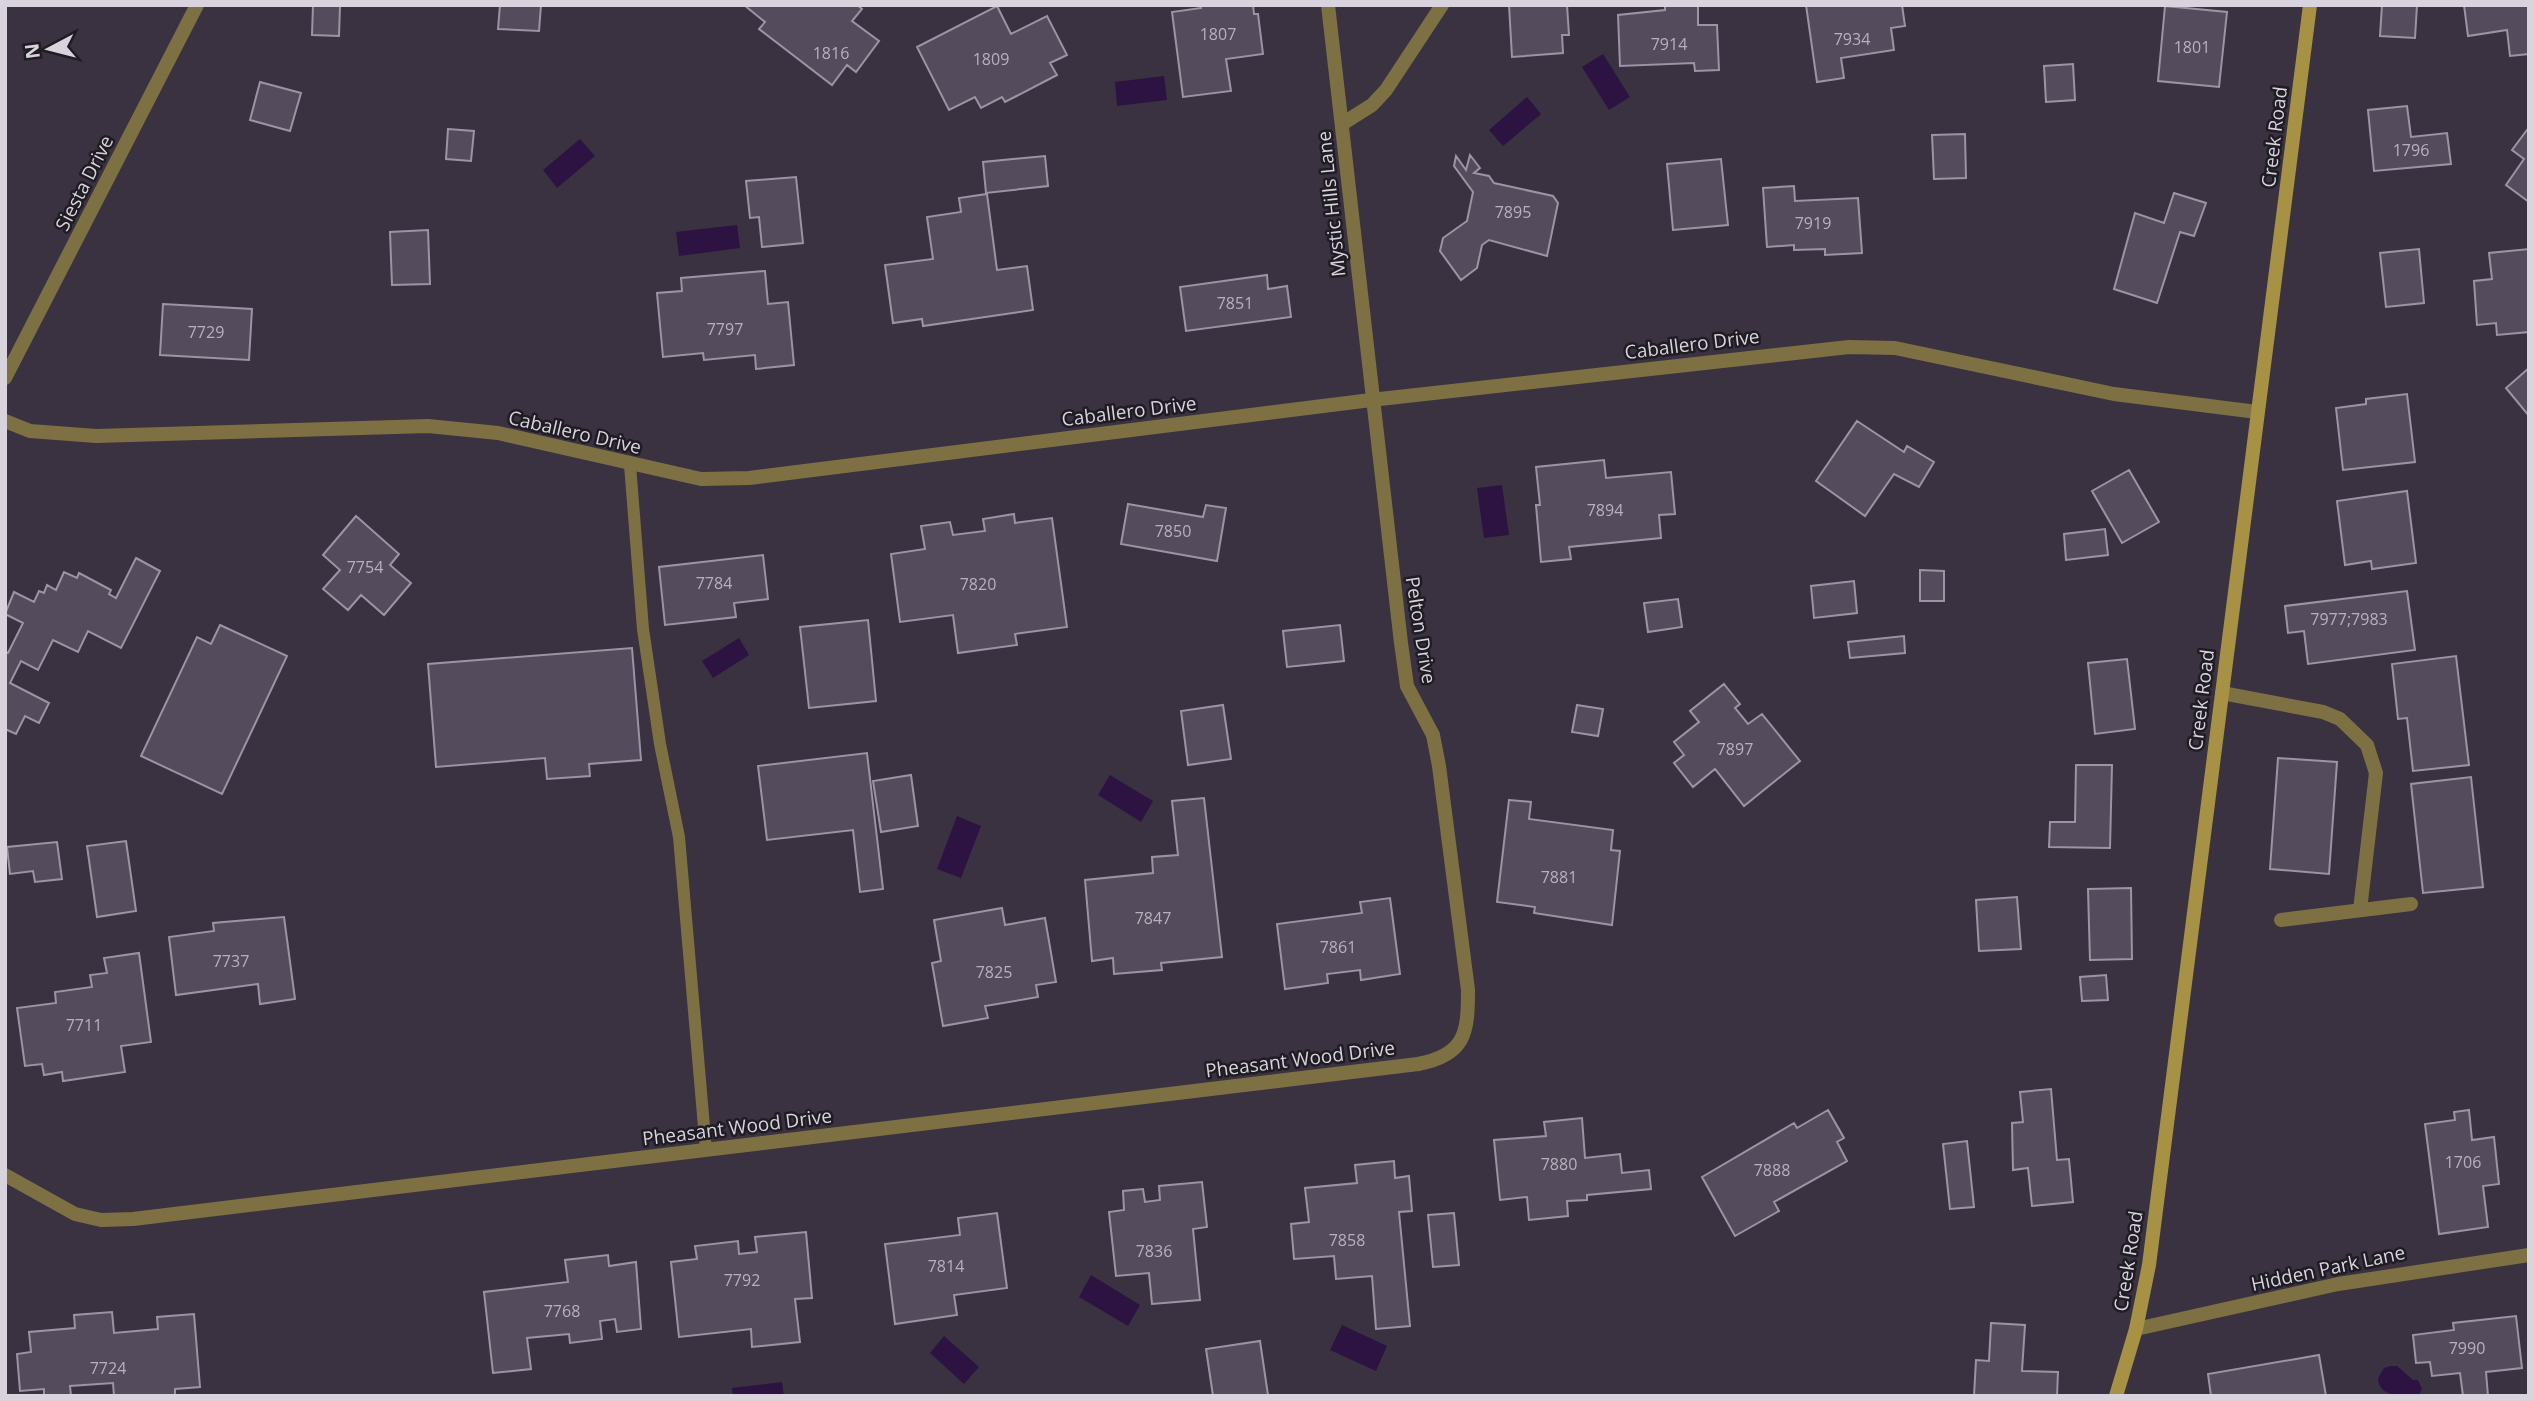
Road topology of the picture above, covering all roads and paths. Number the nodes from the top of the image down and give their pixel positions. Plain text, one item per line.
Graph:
1 (197, 5) edge
2 (1328, 5) edge
3 (1442, 5) edge
4 (2311, 5) edge
5 (1342, 124) junction
6 (5, 378) edge
7 (1371, 400) junction
8 (2257, 412) junction
9 (5, 421) edge
10 (630, 465) junction
11 (2222, 692) junction
12 (2411, 904) dead end
13 (2360, 911) junction
14 (2281, 920) dead end
15 (1468, 1027) joint
16 (706, 1150) junction
17 (5, 1175) edge
18 (2529, 1255) edge
19 (2136, 1329) junction
20 (2116, 1396) edge

1 - 6 street, Siesta Drive
2 - 5 street, Mystic Hills Lane
3 - 5 street
4 - 8 street, Creek Road
5 - 7 street, Mystic Hills Lane
7 - 8 street, Caballero Drive
7 - 10 street, Caballero Drive
7 - 15 street, Pelton Drive
8 - 11 street, Creek Road
9 - 10 street, Caballero Drive
10 - 16 lane
11 - 13 street
11 - 19 street, Creek Road
12 - 13 street
13 - 14 street
15 - 16 street, Pheasant Wood Drive
16 - 17 street, Pheasant Wood Drive
18 - 19 street, Hidden Park Lane
19 - 20 street, Creek Road

